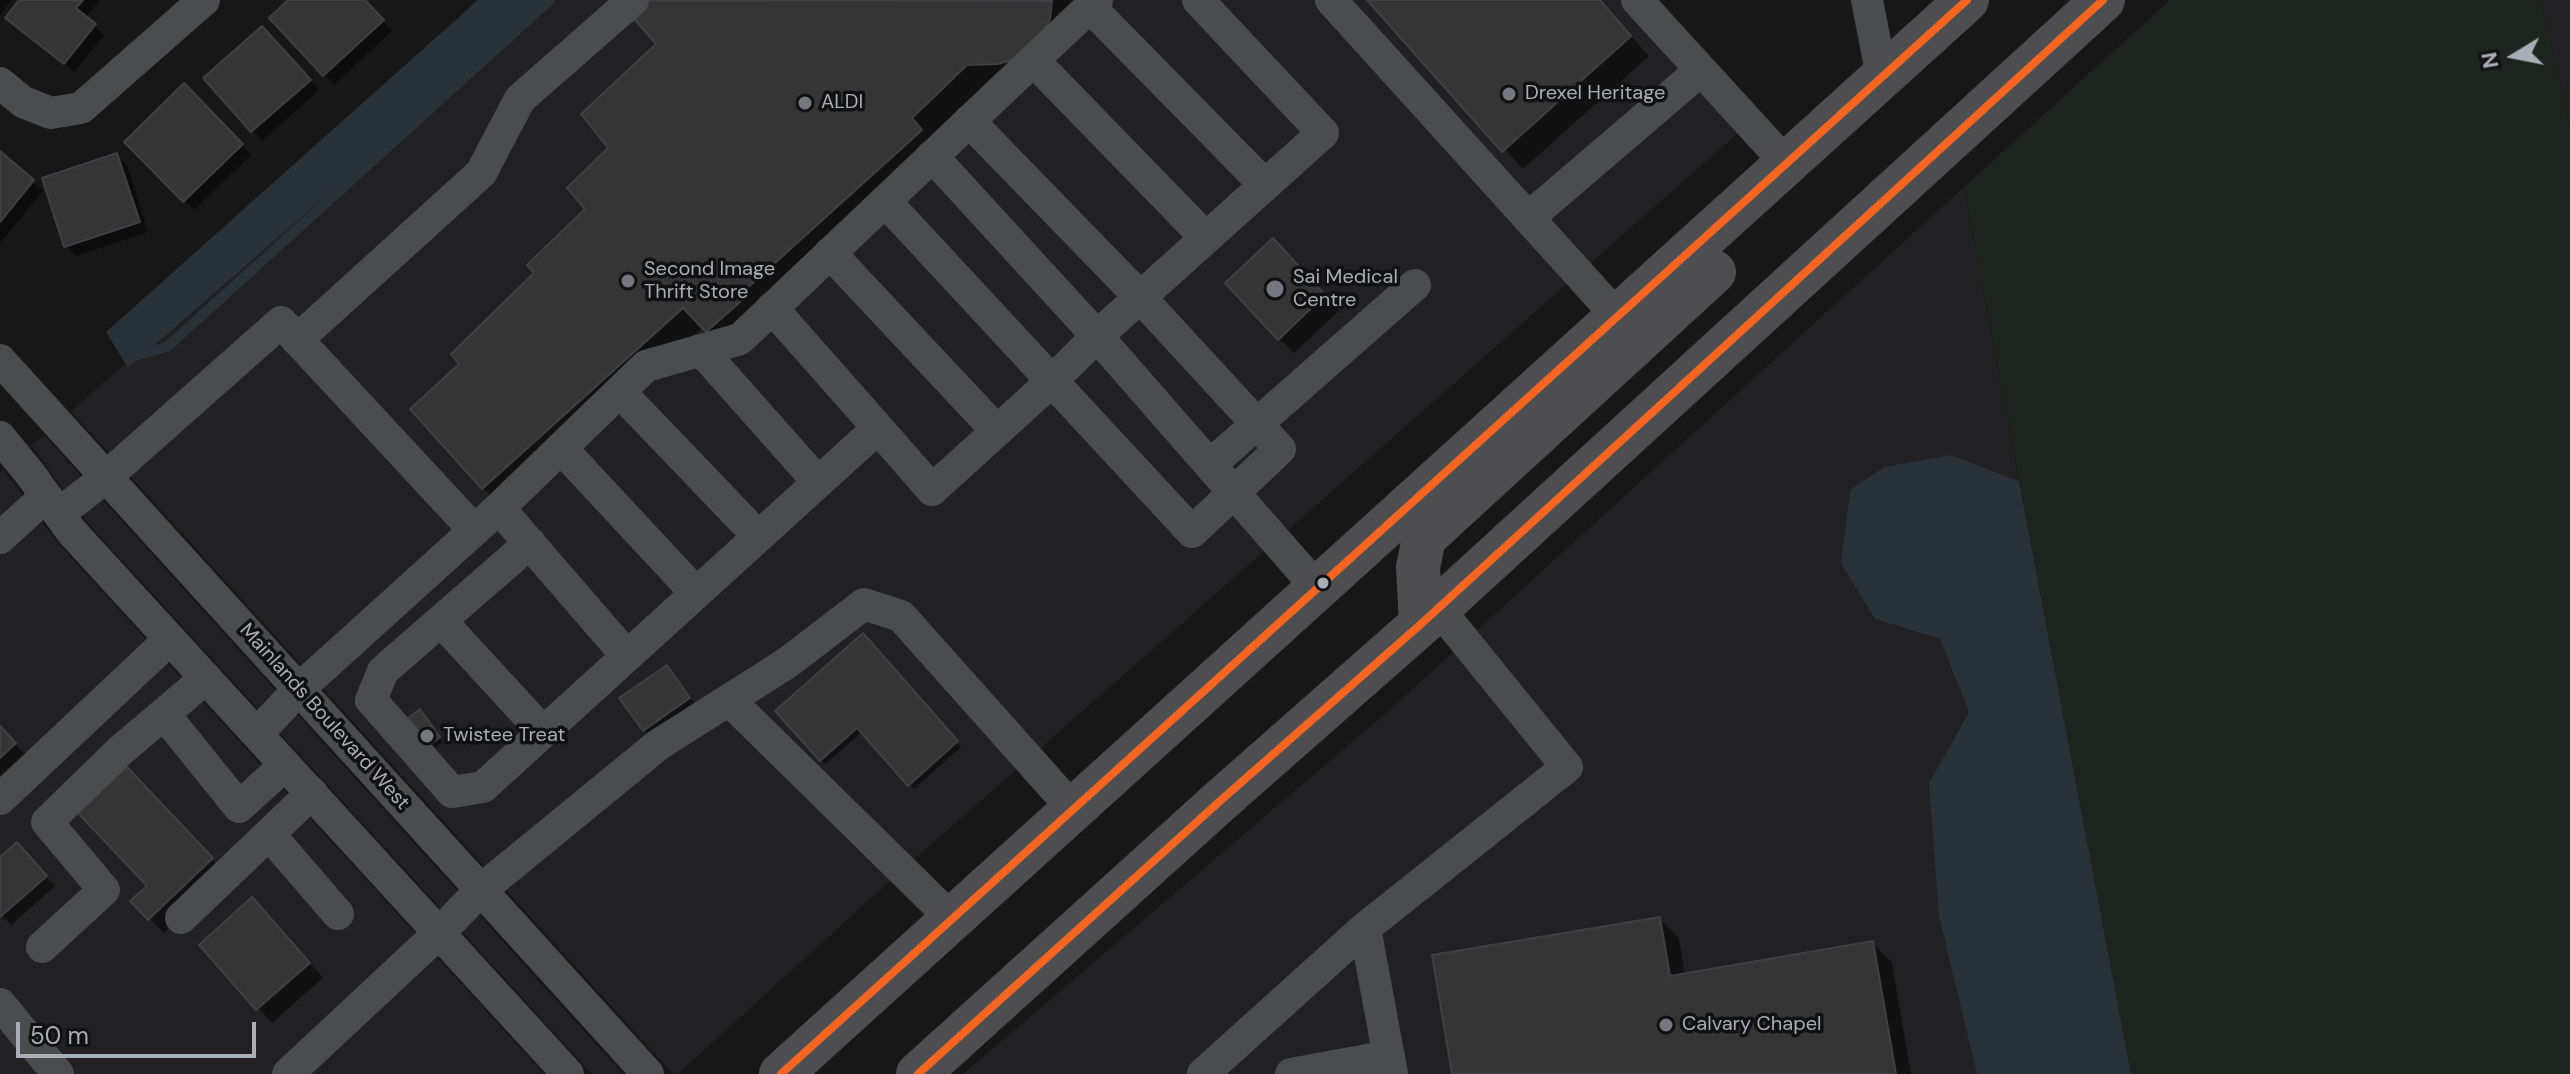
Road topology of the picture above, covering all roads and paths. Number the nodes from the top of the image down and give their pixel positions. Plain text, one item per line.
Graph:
1 (204, 0) edge
2 (633, 0) edge
3 (1198, 0) edge
4 (1331, 0) edge
5 (1637, 0) edge
6 (1867, 0) edge
7 (1967, 0) edge
8 (2061, 0) edge
9 (2103, 0) edge
10 (1094, 3) edge
11 (1034, 61) junction
12 (1701, 70) junction
13 (0, 83) edge
14 (1867, 91) junction
15 (1973, 118) junction
16 (969, 121) junction
17 (932, 156) junction
18 (1787, 164) junction
19 (1265, 185) junction
20 (885, 201) junction
21 (1528, 218) junction
22 (1206, 238) junction
23 (830, 253) junction
24 (1415, 285) dead end
25 (1140, 297) junction
26 (772, 308) junction
27 (1618, 317) junction
28 (1097, 336) junction
29 (297, 340) junction
30 (701, 350) junction
31 (0, 360) edge
32 (1052, 381) junction
33 (620, 392) junction
34 (1258, 424) junction
35 (878, 428) junction
36 (997, 431) junction
37 (0, 437) edge
38 (561, 448) junction
39 (1210, 465) junction
40 (106, 477) junction
41 (818, 482) junction
42 (1234, 492) junction
43 (53, 505) junction
44 (499, 508) junction
45 (474, 530) junction
46 (758, 536) junction
47 (0, 538) edge
48 (530, 543) junction
49 (1318, 589) junction
50 (696, 593) junction
51 (1429, 616) junction
52 (441, 621) junction
53 (170, 639) junction
54 (627, 656) junction
55 (206, 678) junction
56 (299, 689) junction
57 (729, 700) junction
58 (164, 714) junction
59 (543, 732) junction
60 (257, 734) junction
61 (285, 765) junction
62 (312, 793) junction
63 (0, 799) edge
64 (1074, 810) junction
65 (269, 834) junction
66 (481, 890) junction
67 (338, 914) dead end
68 (181, 918) dead end
69 (952, 919) junction
70 (1365, 928) junction
71 (439, 933) junction
72 (42, 947) dead end
73 (0, 1004) edge
74 (1390, 1065) edge
75 (58, 1074) edge
76 (288, 1074) edge
77 (568, 1074) edge
78 (648, 1074) edge
79 (781, 1074) edge
80 (918, 1074) edge
81 (1203, 1074) edge
82 (1291, 1074) edge

1 - 13 street
2 - 29 street
3 - 19 street
4 - 21 street
5 - 12 street
6 - 14 street
7 - 14 highway
8 - 15 highway
9 - 15 highway
10 - 11 street
10 - 19 street
11 - 16 street
11 - 22 street
12 - 18 street
12 - 21 street
14 - 18 highway
14 - 51 highway
15 - 51 highway
16 - 17 street
16 - 25 street
17 - 20 street
17 - 28 street
18 - 27 highway
19 - 22 street
20 - 23 street
20 - 32 street
21 - 27 street
22 - 25 street
23 - 26 street
23 - 36 street
24 - 34 street
25 - 28 street
25 - 34 street
26 - 30 street
26 - 35 street
27 - 49 highway
28 - 32 street
28 - 39 street
29 - 40 street
29 - 45 street
30 - 33 street
30 - 41 street
31 - 40 street, Mainlands Boulevard West
32 - 36 street
32 - 42 street
33 - 38 street
33 - 46 street
34 - 39 street
34 - 42 street
35 - 36 street
35 - 41 street
37 - 43 street
38 - 44 street
38 - 50 street
39 - 42 street
40 - 43 street
40 - 56 street, Mainlands Boulevard West
41 - 46 street
42 - 49 street
43 - 47 street
43 - 53 street
44 - 45 street
44 - 48 street
45 - 56 street
46 - 50 street
48 - 52 street
48 - 54 street
49 - 64 highway
50 - 54 street
51 - 70 street
51 - 80 highway
52 - 59 street
52 - 59 street
53 - 55 street
53 - 63 street
54 - 59 street
55 - 58 street
55 - 60 street
56 - 60 street
56 - 66 street, Mainlands Boulevard West
57 - 64 street
57 - 66 street
57 - 69 street
58 - 61 street
58 - 72 street
60 - 61 street
61 - 62 street
62 - 65 street
62 - 71 street
64 - 69 highway
65 - 67 street
65 - 68 street
66 - 71 street
66 - 78 street, Mainlands Boulevard West
69 - 79 highway
70 - 74 street
70 - 81 street
71 - 76 street
71 - 77 street
73 - 75 street
74 - 82 street

